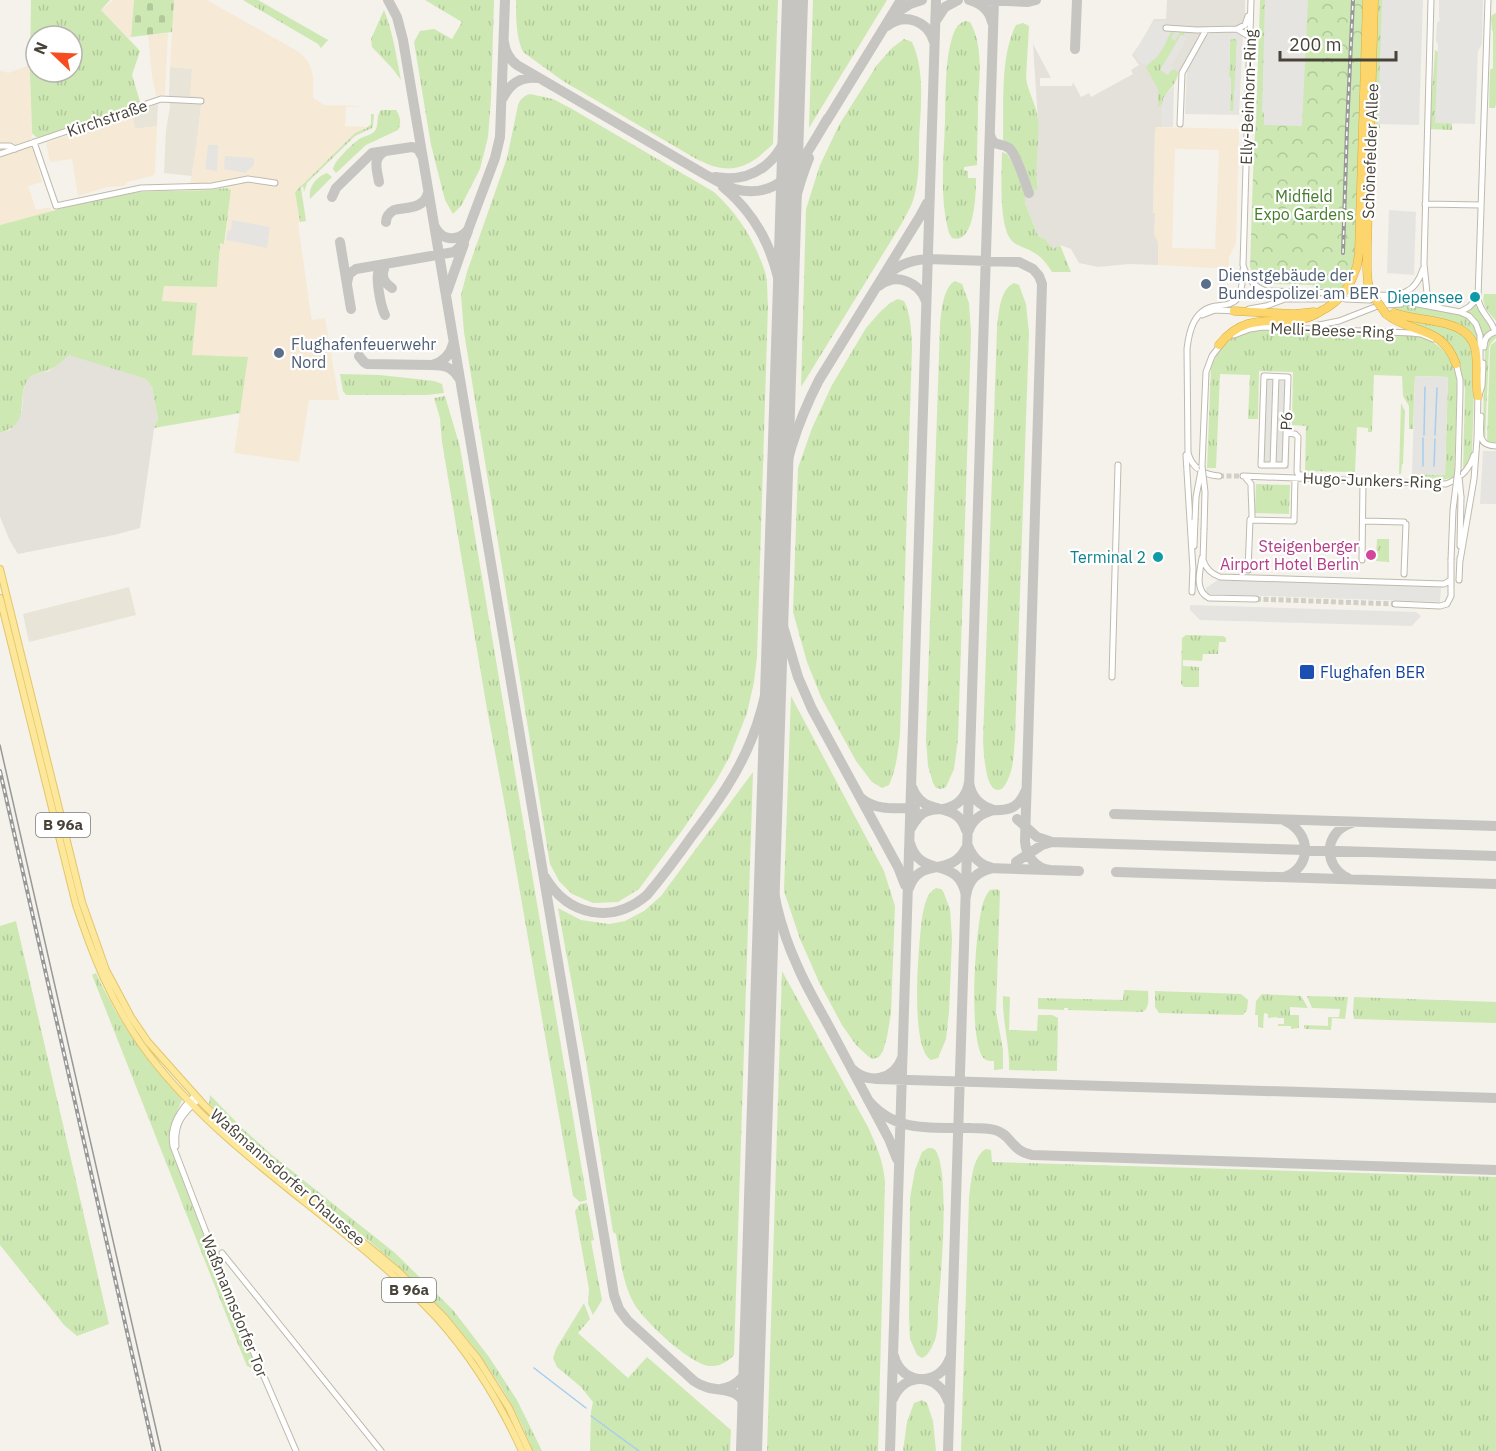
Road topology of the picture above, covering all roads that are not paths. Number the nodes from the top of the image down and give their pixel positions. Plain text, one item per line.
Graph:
1 (1367, 0) edge
2 (1374, 0) edge
3 (1431, 0) edge
4 (1488, 0) edge
5 (1251, 3) edge
6 (1166, 28) dead end
7 (1206, 30) junction
8 (1237, 30) junction
9 (1250, 37) junction
10 (201, 101) dead end
11 (1180, 124) dead end
12 (34, 142) junction
13 (0, 146) edge
14 (15, 148) junction
15 (0, 154) edge
16 (275, 183) dead end
17 (1425, 204) junction
18 (1481, 205) junction
19 (1424, 264) junction
20 (1243, 265) junction
21 (1338, 293) dead end
22 (1347, 296) dead end
23 (1478, 298) junction
24 (1332, 299) dead end
25 (1379, 303) junction
26 (1441, 308) junction
27 (1234, 311) junction
28 (1321, 311) junction
29 (1460, 312) junction
30 (1198, 316) junction
31 (1297, 328) junction
32 (1495, 332) edge
33 (1219, 345) junction
34 (1456, 364) junction
35 (1276, 377) junction
36 (1478, 396) junction
37 (1478, 406) junction
38 (1286, 436) junction
39 (1496, 446) edge
40 (1187, 449) junction
41 (1118, 465) dead end
42 (1273, 465) junction
43 (1202, 466) junction
44 (1458, 469) junction
45 (1219, 476) tunnel mouth
46 (1261, 477) junction
47 (1280, 478) junction
48 (1295, 478) junction
49 (1315, 479) junction
50 (1363, 481) junction
51 (1251, 484) junction
52 (1250, 520) junction
53 (1363, 521) junction
54 (1203, 558) junction
55 (1362, 560) dead end
56 (1460, 561) junction
57 (0, 569) edge
58 (1192, 570) junction
59 (1248, 570) dead end
60 (1404, 574) dead end
61 (1451, 577) junction
62 (1459, 580) dead end
63 (1192, 592) dead end
64 (0, 598) edge
65 (1256, 599) tunnel mouth
66 (1395, 604) tunnel mouth
67 (1112, 677) dead end
68 (197, 1097) junction
69 (191, 1102) junction
70 (222, 1253) dead end
71 (296, 1451) edge
72 (381, 1451) edge
73 (522, 1451) edge
74 (530, 1451) edge

1 - 28 highway, Schönefelder Allee, bridge
2 - 25 highway, Schönefelder Allee, bridge
3 - 17 street
4 - 18 street
5 - 8 street
5 - 9 street, Elly-Beinhorn-Ring
6 - 7 street
7 - 8 street
7 - 11 street
8 - 9 street
9 - 20 street, Elly-Beinhorn-Ring
10 - 12 street, Kirchstraße
12 - 14 street, Kirchstraße
12 - 16 street
13 - 14 street, Kirchstraße
14 - 15 street, Kirchstraße
17 - 18 street
17 - 19 street
18 - 23 street
19 - 25 street
19 - 26 street
20 - 21 street
20 - 30 street, Elly-Beinhorn-Ring
22 - 25 street
23 - 29 street
23 - 32 street
24 - 27 street
25 - 26 street
25 - 31 street
25 - 34 highway
25 - 36 highway
26 - 29 street
27 - 28 highway
27 - 30 street
28 - 33 highway
29 - 36 street, Hugo-Junkers-Ring
30 - 40 street
31 - 33 street, Melli-Beese-Ring
31 - 34 street, Melli-Beese-Ring
32 - 36 street
33 - 43 street
34 - 44 street
35 - 38 street, P6
35 - 42 street, P6
35 - 42 street, P6
36 - 37 street, Hugo-Junkers-Ring
37 - 39 street, Hugo-Junkers-Ring
37 - 50 street, Hugo-Junkers-Ring
37 - 56 street, Hugo-Junkers-Ring
38 - 42 street, P6
38 - 47 street
38 - 49 street
40 - 45 street
40 - 58 street
41 - 67 street
43 - 54 street, bridge
43 - 58 street, bridge
44 - 56 street, bridge
44 - 61 street, bridge
46 - 47 street, Hugo-Junkers-Ring
46 - 51 street
46 - 51 street, Hugo-Junkers-Ring
47 - 48 street, Hugo-Junkers-Ring
48 - 49 street, Hugo-Junkers-Ring
48 - 52 street
49 - 50 street, Hugo-Junkers-Ring
50 - 53 street
51 - 52 street
52 - 59 street
53 - 55 street
53 - 60 street
54 - 61 street
54 - 65 street
56 - 62 street
57 - 68 main road, Waßmannsdorfer Chaussee / B 96a
58 - 63 street
61 - 66 street
64 - 69 main road, Waßmannsdorfer Chaussee / B 96a
68 - 69 street, Waßmannsdorfer Tor
68 - 74 main road, Waßmannsdorfer Chaussee / B 96a
69 - 71 street, Waßmannsdorfer Tor
69 - 73 main road, Waßmannsdorfer Chaussee / B 96a
70 - 72 street

